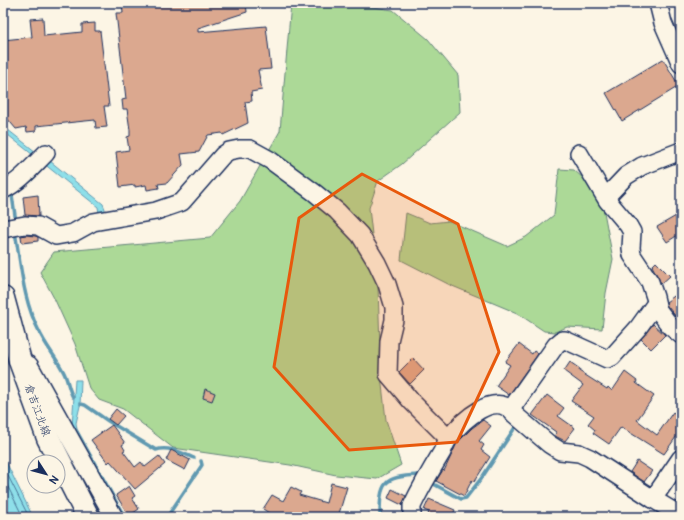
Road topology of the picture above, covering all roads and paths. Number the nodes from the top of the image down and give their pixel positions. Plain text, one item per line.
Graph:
1 (658, 3) edge
2 (681, 64) edge
3 (681, 151) edge
4 (46, 153) dead end
5 (579, 153) dead end
6 (3, 190) edge
7 (606, 197) junction
8 (3, 229) edge
9 (3, 297) edge
10 (656, 303) junction
11 (681, 335) edge
12 (20, 361) junction
13 (511, 409) junction
14 (448, 438) junction
15 (681, 458) edge
16 (653, 499) junction
17 (681, 516) edge
18 (88, 517) edge
19 (114, 517) edge
20 (412, 517) edge

1 - 2 street
3 - 7 street
4 - 6 street
5 - 7 street
7 - 10 street
8 - 14 street
9 - 12 main road, 倉吉江北線
10 - 11 street
10 - 13 street
12 - 18 main road, 倉吉江北線
12 - 19 street
13 - 14 street
13 - 16 street
14 - 20 street
15 - 16 street
16 - 17 street

